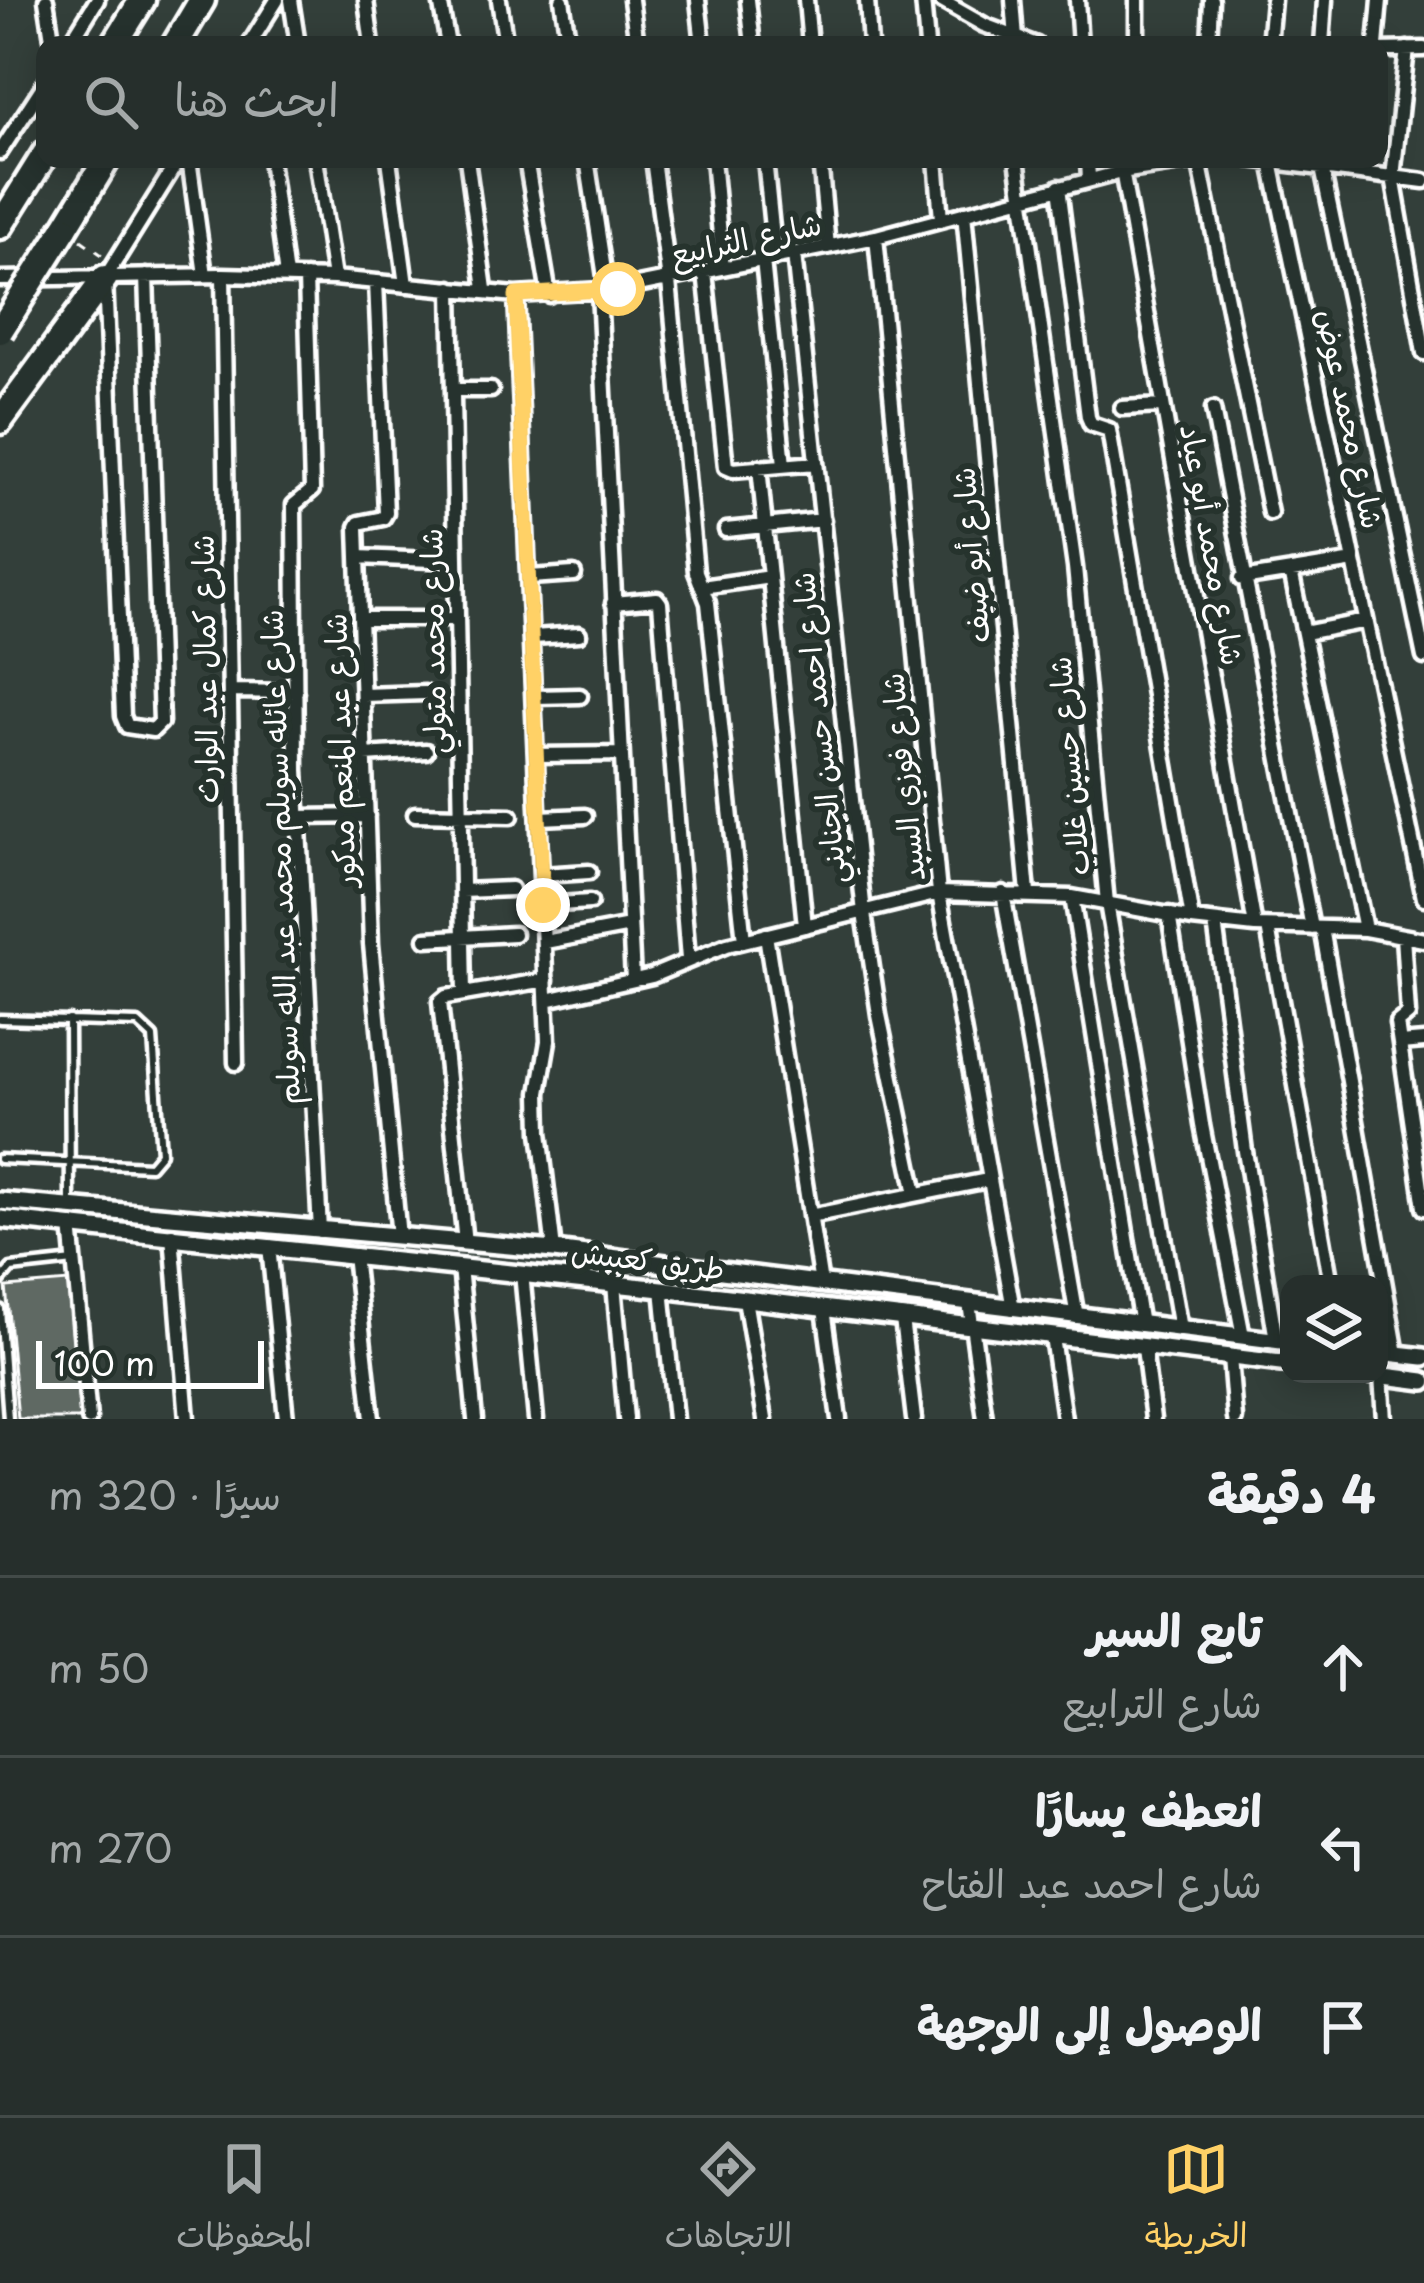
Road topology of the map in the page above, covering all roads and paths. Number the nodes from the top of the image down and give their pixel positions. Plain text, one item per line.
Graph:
1 (46, 0) edge
2 (97, 0) edge
3 (142, 0) edge
4 (202, 0) edge
5 (277, 0) edge
6 (291, 0) edge
7 (366, 0) edge
8 (440, 0) edge
9 (499, 0) edge
10 (562, 0) edge
11 (632, 0) edge
12 (698, 0) edge
13 (748, 0) edge
14 (806, 0) edge
15 (867, 0) edge
16 (923, 0) edge
17 (940, 0) edge
18 (1013, 0) edge
19 (1077, 0) edge
20 (1137, 0) edge
21 (1211, 0) edge
22 (1273, 0) edge
23 (1325, 0) edge
24 (1381, 0) edge
25 (954, 4) edge
26 (52, 36) edge
27 (75, 36) edge
28 (120, 36) edge
29 (180, 36) edge
30 (256, 36) edge
31 (297, 36) edge
32 (371, 36) edge
33 (446, 36) edge
34 (505, 36) edge
35 (568, 36) edge
36 (637, 36) edge
37 (702, 36) edge
38 (752, 36) edge
39 (809, 36) edge
40 (869, 36) edge
41 (926, 36) edge
42 (1003, 36) edge
43 (1009, 36) edge
44 (1079, 36) edge
45 (1137, 36) edge
46 (1209, 36) edge
47 (1270, 36) edge
48 (1323, 36) edge
49 (1379, 36) edge
50 (1388, 48) edge
51 (1424, 49) edge
52 (1407, 50) junction
53 (36, 97) edge
54 (0, 152) edge
55 (36, 168) edge
56 (101, 168) edge
57 (172, 168) edge
58 (190, 168) edge
59 (271, 168) edge
60 (317, 168) edge
61 (390, 168) edge
62 (468, 168) edge
63 (528, 168) edge
64 (588, 168) edge
65 (653, 168) edge
66 (714, 168) edge
67 (765, 168) edge
68 (821, 168) edge
69 (937, 168) edge
70 (1019, 168) edge
71 (1088, 168) edge
72 (1116, 168) edge
73 (1121, 168) edge
74 (1205, 168) edge
75 (1279, 168) edge
76 (1322, 168) edge
77 (1353, 168) edge
78 (1394, 177) junction
79 (1089, 180) junction
80 (1424, 181) edge
81 (1058, 188) junction
82 (1024, 196) junction
83 (964, 213) junction
84 (941, 219) junction
85 (0, 225) edge
86 (875, 237) junction
87 (88, 245) dead end
88 (828, 247) junction
89 (794, 254) junction
90 (769, 259) junction
91 (106, 268) junction
92 (723, 268) junction
93 (705, 272) junction
94 (206, 275) junction
95 (223, 275) junction
96 (286, 276) junction
97 (146, 277) junction
98 (306, 277) junction
99 (334, 278) junction
100 (0, 279) edge
101 (376, 281) junction
102 (669, 281) junction
103 (406, 285) junction
104 (451, 288) junction
105 (485, 290) junction
106 (603, 291) junction
107 (516, 295) junction
108 (549, 295) junction
109 (0, 331) edge
110 (1424, 353) edge
111 (453, 390) junction
112 (491, 390) dead end
113 (1162, 406) junction
114 (1122, 408) dead end
115 (1213, 409) dead end
116 (0, 421) edge
117 (817, 463) junction
118 (784, 465) junction
119 (760, 467) junction
120 (1270, 514) dead end
121 (823, 520) junction
122 (765, 526) junction
123 (726, 530) dead end
124 (358, 557) junction
125 (456, 561) junction
126 (1354, 561) junction
127 (1292, 571) junction
128 (574, 574) dead end
129 (530, 577) junction
130 (770, 577) junction
131 (1242, 578) junction
132 (702, 587) junction
133 (613, 603) junction
134 (360, 619) junction
135 (457, 619) junction
136 (1366, 621) junction
137 (1304, 633) junction
138 (579, 634) dead end
139 (533, 637) junction
140 (1424, 657) edge
141 (230, 691) junction
142 (296, 692) junction
143 (425, 692) dead end
144 (363, 695) junction
145 (535, 697) junction
146 (580, 697) dead end
147 (426, 751) dead end
148 (619, 754) junction
149 (365, 755) junction
150 (537, 755) junction
151 (415, 814) dead end
152 (462, 815) junction
153 (367, 816) junction
154 (511, 816) dead end
155 (585, 816) dead end
156 (298, 817) junction
157 (540, 818) junction
158 (589, 872) dead end
159 (542, 875) junction
160 (511, 889) dead end
161 (463, 891) junction
162 (939, 893) junction
163 (1004, 893) junction
164 (1028, 893) junction
165 (1072, 897) junction
166 (1424, 898) edge
167 (590, 902) dead end
168 (1107, 903) junction
169 (543, 905) junction
170 (864, 913) junction
171 (1169, 914) junction
172 (1192, 919) junction
173 (1215, 922) junction
174 (630, 926) junction
175 (805, 926) junction
176 (1262, 927) junction
177 (1317, 928) junction
178 (1365, 929) junction
179 (514, 934) dead end
180 (766, 935) junction
181 (1403, 936) junction
182 (463, 937) junction
183 (426, 939) dead end
184 (1424, 940) edge
185 (744, 941) junction
186 (545, 942) junction
187 (688, 959) junction
188 (546, 980) junction
189 (633, 980) junction
190 (464, 994) junction
191 (547, 1000) junction
192 (0, 1019) edge
193 (69, 1020) junction
194 (1424, 1041) edge
195 (1400, 1043) junction
196 (236, 1063) dead end
197 (1424, 1100) edge
198 (1408, 1101) junction
199 (0, 1159) edge
200 (70, 1162) junction
201 (988, 1180) junction
202 (1422, 1181) edge
203 (916, 1194) junction
204 (0, 1201) edge
205 (1424, 1208) edge
206 (810, 1216) junction
207 (70, 1217) junction
208 (0, 1219) edge
209 (320, 1231) junction
210 (172, 1235) junction
211 (399, 1238) junction
212 (465, 1243) junction
213 (490, 1245) junction
214 (269, 1246) junction
215 (554, 1250) junction
216 (354, 1255) junction
217 (74, 1262) junction
218 (460, 1267) junction
219 (489, 1270) junction
220 (522, 1273) junction
221 (1329, 1275) edge
222 (0, 1281) edge
223 (614, 1284) junction
224 (820, 1284) junction
225 (662, 1289) junction
226 (745, 1299) junction
227 (969, 1304) junction
228 (0, 1309) edge
229 (824, 1309) junction
230 (1013, 1309) junction
231 (1077, 1316) junction
232 (902, 1318) junction
233 (1141, 1325) junction
234 (1280, 1326) edge
235 (971, 1327) junction
236 (1180, 1329) junction
237 (1243, 1336) junction
238 (1052, 1337) junction
239 (1280, 1341) edge
240 (1144, 1348) junction
241 (1388, 1353) edge
242 (1397, 1354) junction
243 (1424, 1357) edge
244 (1230, 1358) junction
245 (1280, 1363) edge
246 (1388, 1377) edge
247 (1424, 1382) edge
248 (1377, 1383) edge
249 (8, 1419) edge
250 (89, 1419) edge
251 (187, 1419) edge
252 (286, 1419) edge
253 (372, 1419) edge
254 (475, 1419) edge
255 (536, 1419) edge
256 (626, 1419) edge
257 (676, 1419) edge
258 (765, 1419) edge
259 (839, 1419) edge
260 (914, 1419) edge
261 (985, 1419) edge
262 (1064, 1419) edge
263 (1153, 1419) edge
264 (1235, 1419) edge
265 (1384, 1419) edge

1 - 26 street
2 - 27 street
3 - 28 highway
4 - 29 highway
5 - 30 street
6 - 31 street
7 - 32 street
8 - 33 street
9 - 34 street
10 - 35 street
11 - 36 street
12 - 37 street
13 - 38 street
14 - 39 street
15 - 40 street
16 - 41 street
17 - 25 street
18 - 43 street
19 - 44 street
20 - 45 street
21 - 46 street
22 - 47 street
23 - 48 street
24 - 49 street
25 - 42 street
50 - 52 street
51 - 52 street
52 - 78 street
53 - 54 street
55 - 85 highway
56 - 109 highway, bridge
57 - 91 street
58 - 94 street
59 - 96 street
60 - 99 street
61 - 103 street
62 - 105 street
63 - 108 street
64 - 106 street
65 - 102 street
66 - 92 street
67 - 90 street
68 - 88 street
69 - 84 street
70 - 82 street, شارع حسين غلاب
71 - 79 street
72 - 79 street, شارع الترابيع
73 - 113 street, شارع محمد أبو عياد
74 - 120 street
75 - 126 street, شارع محمد عوض
76 - 140 street
77 - 78 street
78 - 80 street
78 - 110 street
79 - 81 street, شارع الترابيع
81 - 82 street, شارع الترابيع
81 - 172 street
82 - 83 street, شارع الترابيع
82 - 168 street, شارع حسين غلاب
83 - 84 street, شارع الترابيع
83 - 164 street, شارع أبو ضيف
84 - 86 street, شارع الترابيع
86 - 88 street, شارع الترابيع
86 - 162 street, شارع فوزي السيد
87 - 91 path
88 - 89 street, شارع الترابيع
89 - 90 street, شارع الترابيع
89 - 117 street, شارع احمد حسن الجنايني
90 - 92 street, شارع الترابيع
90 - 118 street
91 - 97 street, شارع الترابيع
91 - 97 street
91 - 100 street, شارع الترابيع
91 - 116 highway
92 - 93 street, شارع الترابيع
93 - 102 street, شارع الترابيع
93 - 119 street
94 - 95 street, شارع الترابيع
94 - 97 street, شارع الترابيع
95 - 96 street, شارع الترابيع
95 - 141 street, شارع كمال عبد الوارث
96 - 98 street, شارع الترابيع
98 - 99 street, شارع الترابيع
98 - 142 street, شارع عائله سويلم محمد عبد الله سويلم
99 - 101 street, شارع الترابيع
101 - 103 street, شارع الترابيع
101 - 124 street
102 - 106 street, شارع الترابيع
102 - 132 street
103 - 104 street, شارع الترابيع
104 - 105 street, شارع الترابيع
104 - 111 street, شارع محمد متولي
105 - 107 street, شارع الترابيع
106 - 108 street, شارع الترابيع
106 - 133 street
107 - 108 street, شارع الترابيع
107 - 129 street
111 - 112 street
111 - 125 street, شارع محمد متولي
113 - 114 street
113 - 176 street, شارع محمد أبو عياد
115 - 131 street
117 - 118 street
117 - 121 street, شارع احمد حسن الجنايني
118 - 119 street
119 - 122 street
121 - 122 street
121 - 170 street, شارع احمد حسن الجنايني
122 - 123 street
122 - 130 street
124 - 125 street
124 - 134 street, شارع عبد المنعم مدكور
125 - 135 street, شارع محمد متولي
126 - 127 street
126 - 136 street, شارع محمد عوض
127 - 131 street
127 - 137 street
128 - 129 street
129 - 139 street
130 - 132 street
130 - 175 street
131 - 177 street
132 - 185 street
133 - 148 street
133 - 187 street
134 - 135 street
134 - 144 street, شارع عبد المنعم مدكور
135 - 152 street, شارع محمد متولي
136 - 137 street
136 - 166 street, شارع محمد عوض
137 - 178 street
138 - 139 street
139 - 145 street
141 - 142 street
141 - 196 street, شارع كمال عبد الوارث
142 - 156 street, شارع عائله سويلم محمد عبد الله سويلم
143 - 144 street
144 - 149 street, شارع عبد المنعم مدكور
145 - 146 street
145 - 150 street
147 - 149 street
148 - 150 street
148 - 174 street
149 - 153 street, شارع عبد المنعم مدكور
150 - 157 street
151 - 152 street
152 - 154 street
152 - 161 street, شارع محمد متولي
153 - 156 street
153 - 211 street, شارع عبد المنعم مدكور
155 - 157 street
156 - 209 street, شارع عائله سويلم محمد عبد الله سويلم
157 - 159 street
158 - 159 street
159 - 169 street
160 - 161 street
161 - 182 street, شارع محمد متولي
162 - 163 street
162 - 170 street
162 - 201 street, شارع فوزي السيد
163 - 164 street
163 - 231 street
164 - 165 street
165 - 168 street
165 - 233 street
167 - 169 street
168 - 171 street
168 - 236 street, شارع حسين غلاب
169 - 186 street
170 - 175 street
170 - 203 street, شارع احمد حسن الجنايني
171 - 172 street
171 - 237 street
172 - 173 street
173 - 176 street
173 - 234 street
174 - 186 street
174 - 189 street
175 - 180 street
176 - 177 street
176 - 221 street, شارع محمد أبو عياد
177 - 178 street
177 - 242 street
178 - 181 street
179 - 182 street
180 - 185 street
180 - 206 street
181 - 184 street
181 - 195 street
182 - 183 street
182 - 190 street, شارع محمد متولي
185 - 187 street
186 - 188 street
187 - 189 street
188 - 190 street
188 - 191 street
189 - 191 street
190 - 212 street
191 - 215 street
192 - 193 lane
193 - 200 lane
193 - 200 lane
194 - 195 street
195 - 198 street
197 - 198 street
198 - 202 street
199 - 200 lane
200 - 207 lane
201 - 203 street
201 - 230 street, شارع فوزي السيد
202 - 205 street
203 - 206 street
204 - 207 street, طريق كعبيش
206 - 224 street
207 - 208 street, طريق كعبيش
207 - 209 street, طريق كعبيش
207 - 210 street, طريق كعبيش
207 - 217 street
209 - 211 street, طريق كعبيش
210 - 214 street, طريق كعبيش
210 - 251 street
211 - 212 street, طريق كعبيش
212 - 213 street, طريق كعبيش
213 - 215 street, طريق كعبيش
213 - 219 street
214 - 216 street, طريق كعبيش
214 - 252 street
215 - 224 street, طريق كعبيش
216 - 218 street, طريق كعبيش
216 - 253 street
217 - 222 lane
217 - 250 street
218 - 219 street, طريق كعبيش
218 - 254 street
219 - 220 street, طريق كعبيش
220 - 223 street, طريق كعبيش
220 - 255 street
223 - 225 street, طريق كعبيش
223 - 256 street
224 - 227 street, طريق كعبيش
225 - 226 street, طريق كعبيش
225 - 257 street
226 - 229 street, طريق كعبيش
226 - 258 street
227 - 230 street, طريق كعبيش
227 - 235 street
228 - 249 lane
229 - 232 street, طريق كعبيش
229 - 259 street
230 - 231 street, طريق كعبيش
231 - 233 street, طريق كعبيش
232 - 235 street, طريق كعبيش
232 - 260 street
233 - 236 street, طريق كعبيش
235 - 238 street, طريق كعبيش
235 - 261 street
236 - 237 street, طريق كعبيش
237 - 239 street, طريق كعبيش
238 - 240 street, طريق كعبيش
238 - 262 street
240 - 244 street, طريق كعبيش
240 - 263 street
241 - 242 street
242 - 243 street
244 - 245 street, طريق كعبيش
244 - 264 street
246 - 247 street
248 - 265 street

